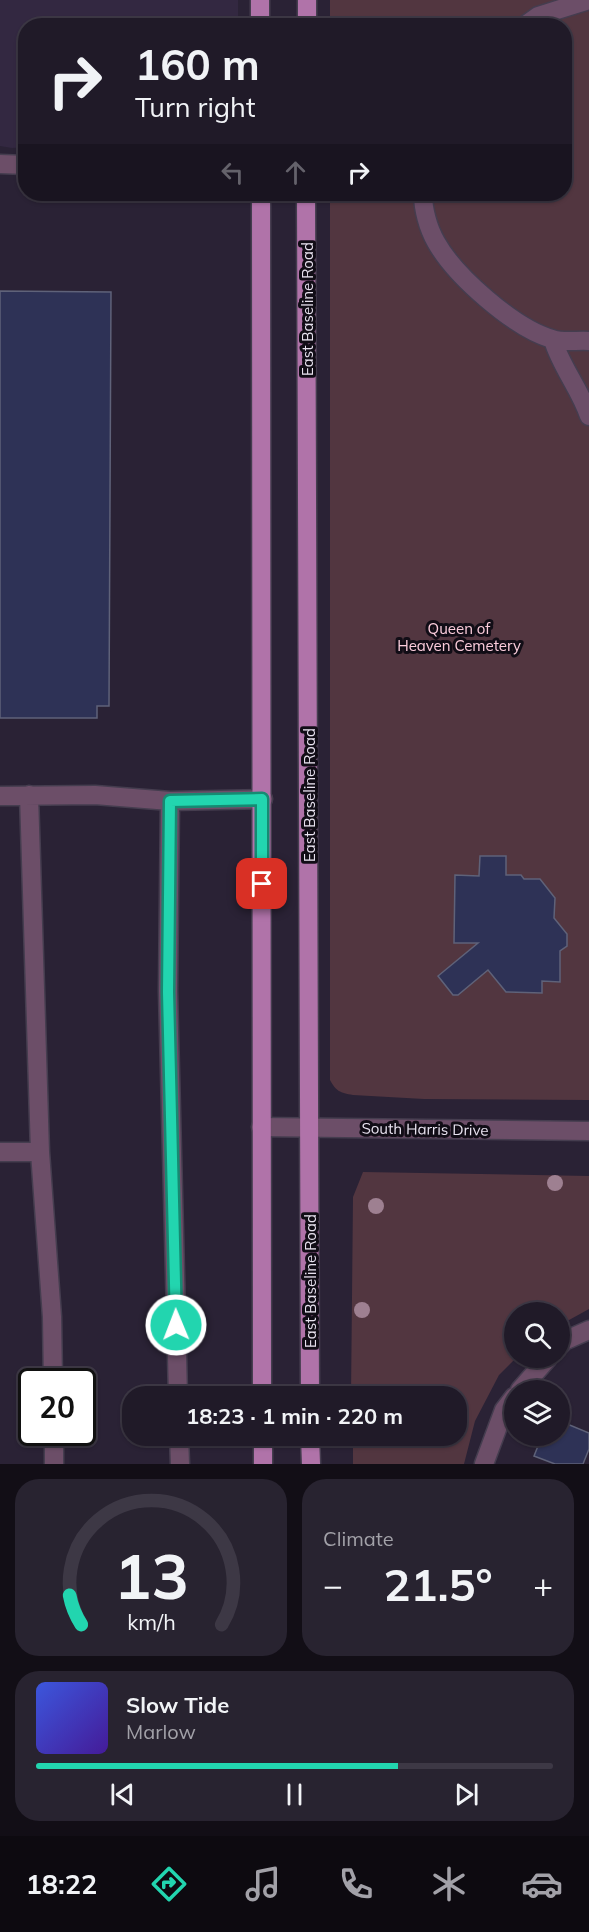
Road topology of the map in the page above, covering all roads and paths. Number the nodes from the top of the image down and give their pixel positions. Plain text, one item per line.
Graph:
1 (260, 0) edge
2 (307, 0) edge
3 (589, 0) edge
4 (260, 18) edge
5 (307, 18) edge
6 (535, 18) edge
7 (0, 164) edge
8 (18, 165) edge
9 (261, 201) edge
10 (306, 201) edge
11 (423, 201) edge
12 (553, 340) junction
13 (589, 340) edge
14 (589, 416) edge
15 (29, 795) junction
16 (0, 796) edge
17 (262, 799) junction
18 (170, 801) junction
19 (261, 1127) junction
20 (309, 1128) junction
21 (589, 1131) edge
22 (0, 1152) edge
23 (40, 1152) junction
24 (589, 1330) edge
25 (570, 1338) edge
26 (53, 1368) edge
27 (539, 1368) edge
28 (529, 1380) edge
29 (178, 1386) edge
30 (262, 1386) edge
31 (310, 1386) edge
32 (504, 1410) edge
33 (54, 1446) edge
34 (179, 1446) edge
35 (262, 1446) edge
36 (310, 1446) edge
37 (54, 1464) edge
38 (180, 1464) edge
39 (263, 1464) edge
40 (310, 1464) edge
41 (484, 1464) edge

1 - 4 main road
2 - 5 main road
3 - 6 street
7 - 8 street
9 - 17 main road
10 - 20 main road, East Baseline Road
11 - 12 street
12 - 13 street
12 - 14 street
15 - 16 street
15 - 18 street
15 - 23 street
17 - 18 street
17 - 19 main road
18 - 29 street
19 - 20 street, South Harris Drive
19 - 30 main road
20 - 21 street, South Harris Drive
20 - 31 main road, East Baseline Road
22 - 23 street
23 - 26 street
24 - 25 street
27 - 28 street
32 - 41 street
33 - 37 street
34 - 38 street
35 - 39 main road
36 - 40 main road

